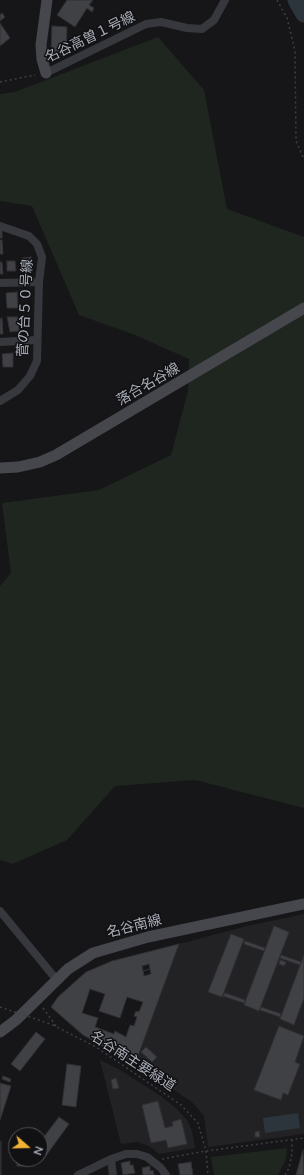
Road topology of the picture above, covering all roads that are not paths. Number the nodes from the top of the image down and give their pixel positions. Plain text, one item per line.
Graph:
1 (47, 0) edge
2 (225, 0) edge
3 (46, 73) joint
4 (0, 226) edge
5 (39, 282) junction
6 (0, 284) edge
7 (304, 308) edge
8 (37, 340) junction
9 (0, 342) edge
10 (0, 401) edge
11 (0, 468) edge
12 (304, 904) edge
13 (0, 911) edge
14 (56, 980) junction
15 (0, 1032) edge
16 (111, 1159) junction
17 (78, 1175) edge
18 (113, 1175) edge
19 (166, 1175) edge

1 - 3 street
2 - 3 street, 名谷高曽１号線
4 - 5 street, 菅の台５０号線
5 - 6 street
5 - 8 street, 菅の台５０号線
7 - 11 street, 落合名谷線
8 - 9 street
8 - 10 street, 菅の台５０号線
12 - 14 street, 名谷南線
13 - 14 street
14 - 15 street, 名谷南線
16 - 17 street
16 - 18 street
16 - 19 street

